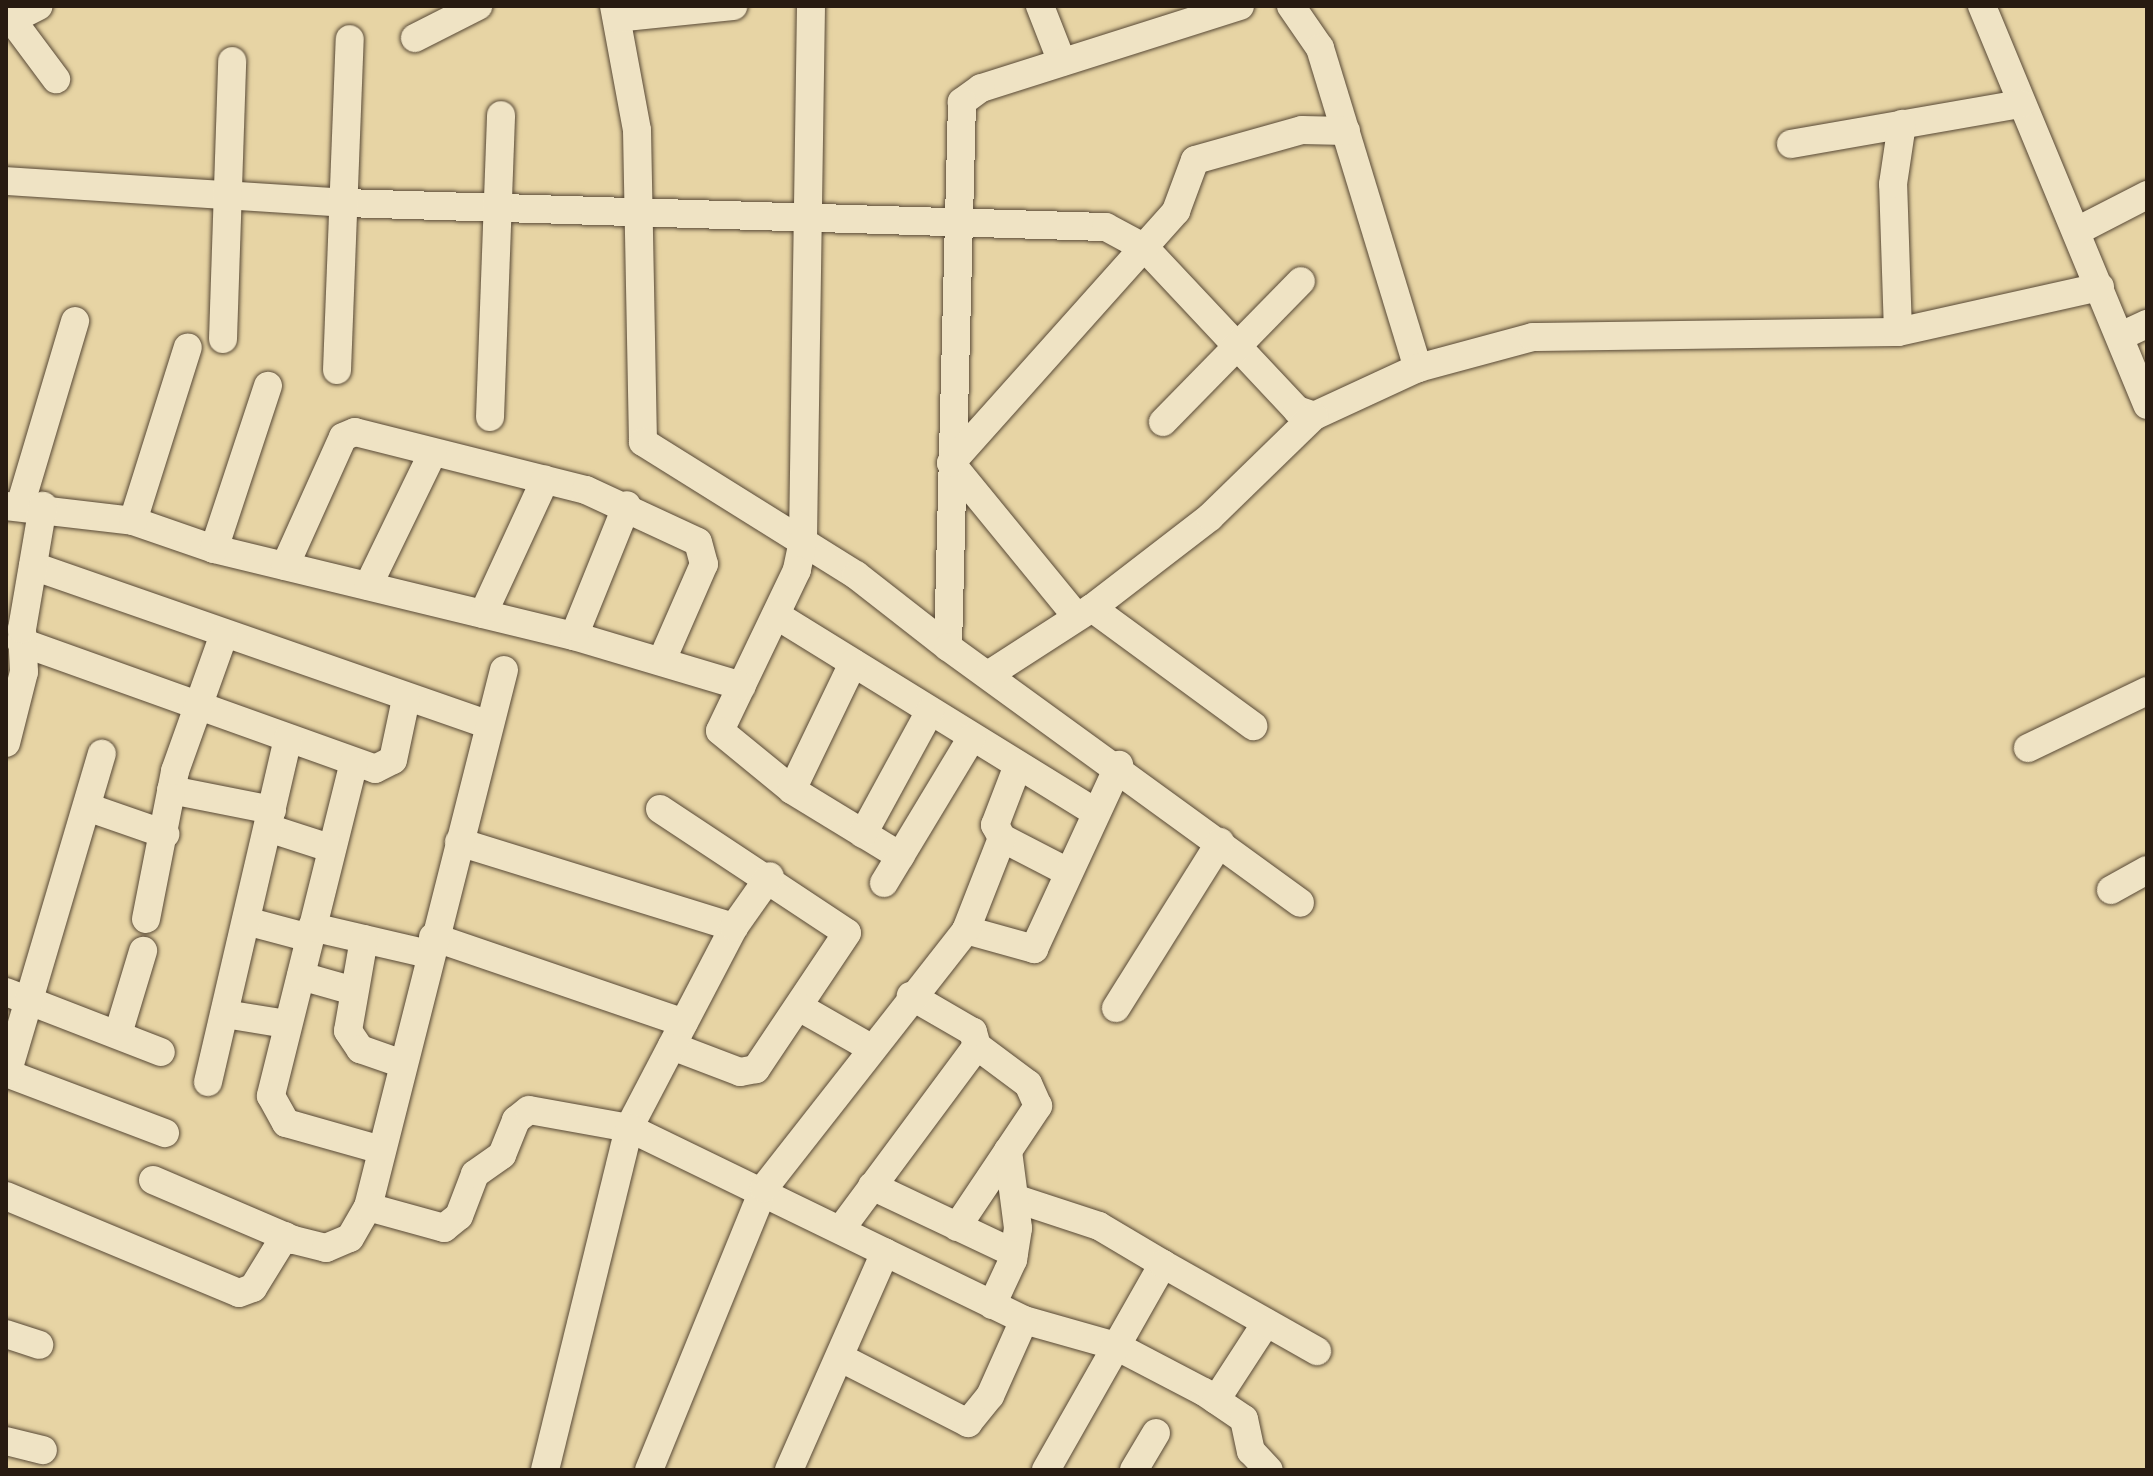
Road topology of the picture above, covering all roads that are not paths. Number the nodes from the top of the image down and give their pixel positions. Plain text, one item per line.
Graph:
1 (39, 6) edge
2 (478, 6) edge
3 (733, 6) edge
4 (811, 6) edge
5 (1040, 6) edge
6 (1240, 6) edge
7 (1291, 6) edge
8 (1982, 6) edge
9 (615, 12) edge
10 (9, 16) edge
11 (415, 38) dead end
12 (350, 39) dead end
13 (232, 61) dead end
14 (1062, 62) junction
15 (56, 79) dead end
16 (2021, 104) junction
17 (501, 115) dead end
18 (1902, 124) junction
19 (1346, 131) junction
20 (1791, 144) dead end
21 (6, 181) edge
22 (227, 194) junction
23 (2147, 195) edge
24 (345, 203) junction
25 (498, 207) junction
26 (637, 210) junction
27 (808, 217) junction
28 (963, 226) junction
29 (2077, 231) junction
30 (1145, 248) junction
31 (1301, 281) dead end
32 (2100, 287) junction
33 (75, 321) dead end
34 (2147, 324) edge
35 (1898, 332) junction
36 (2121, 336) junction
37 (223, 339) dead end
38 (188, 347) dead end
39 (1239, 347) junction
40 (1418, 368) junction
41 (337, 370) dead end
42 (268, 386) dead end
43 (2147, 405) edge
44 (1314, 416) junction
45 (490, 417) dead end
46 (1163, 422) dead end
47 (432, 454) junction
48 (951, 463) junction
49 (545, 480) junction
50 (627, 505) junction
51 (23, 506) edge
52 (133, 521) junction
53 (803, 541) junction
54 (214, 549) junction
55 (33, 566) junction
56 (285, 566) junction
57 (368, 586) junction
58 (1085, 613) junction
59 (483, 614) junction
60 (776, 615) junction
61 (224, 634) junction
62 (574, 636) junction
63 (21, 642) junction
64 (948, 647) junction
65 (662, 660) junction
66 (853, 663) junction
67 (504, 670) dead end
68 (988, 675) junction
69 (742, 686) junction
70 (2147, 691) edge
71 (406, 699) junction
72 (197, 705) junction
73 (930, 711) junction
74 (487, 724) junction
75 (1253, 726) dead end
76 (972, 737) junction
77 (288, 738) junction
78 (6, 743) edge
79 (2028, 748) dead end
80 (102, 754) dead end
81 (354, 762) junction
82 (1018, 765) junction
83 (1119, 765) junction
84 (171, 790) junction
85 (792, 790) junction
86 (87, 807) junction
87 (660, 809) dead end
88 (1093, 811) junction
89 (270, 819) junction
90 (165, 834) junction
91 (863, 834) junction
92 (1002, 838) junction
93 (459, 842) junction
94 (1220, 842) junction
95 (330, 848) junction
96 (900, 856) junction
97 (2147, 870) edge
98 (1068, 872) junction
99 (770, 876) junction
100 (884, 883) dead end
101 (2111, 890) dead end
102 (1300, 903) dead end
103 (146, 919) dead end
104 (246, 921) junction
105 (734, 927) junction
106 (966, 930) junction
107 (311, 932) junction
108 (364, 939) junction
109 (431, 945) junction
110 (143, 951) dead end
111 (301, 976) junction
112 (354, 991) junction
113 (18, 996) edge
114 (911, 996) junction
115 (799, 1007) junction
116 (1116, 1008) dead end
117 (225, 1014) junction
118 (287, 1024) junction
119 (118, 1034) junction
120 (678, 1034) junction
121 (977, 1046) junction
122 (869, 1047) junction
123 (161, 1052) dead end
124 (400, 1063) junction
125 (7, 1074) edge
126 (208, 1082) dead end
127 (629, 1128) junction
128 (165, 1133) dead end
129 (378, 1149) junction
130 (1008, 1151) junction
131 (153, 1180) dead end
132 (872, 1186) junction
133 (764, 1188) junction
134 (6, 1196) edge
135 (1017, 1199) junction
136 (368, 1207) junction
137 (957, 1227) junction
138 (841, 1229) junction
139 (285, 1236) junction
140 (885, 1252) junction
141 (1014, 1253) junction
142 (1163, 1264) junction
143 (992, 1305) junction
144 (1024, 1320) junction
145 (1266, 1323) junction
146 (6, 1334) edge
147 (39, 1345) dead end
148 (1116, 1346) junction
149 (1317, 1351) dead end
150 (841, 1358) junction
151 (1216, 1400) junction
152 (1156, 1433) dead end
153 (6, 1441) edge
154 (43, 1450) dead end
155 (794, 1468) edge
156 (545, 1470) edge
157 (649, 1470) edge
158 (1046, 1470) edge
159 (1134, 1470) edge
160 (1269, 1470) edge

1 - 10 street
2 - 11 street
3 - 9 street
4 - 27 street
5 - 14 street
6 - 14 street
7 - 19 street
8 - 16 street
9 - 26 street
10 - 15 street
12 - 24 street
13 - 22 street
14 - 28 street
16 - 18 street
16 - 29 street
17 - 25 street
18 - 20 street
18 - 35 street
19 - 30 street
19 - 40 street
21 - 22 street
22 - 24 street
22 - 37 street
23 - 29 street
24 - 25 street
24 - 41 street
25 - 26 street
25 - 45 street
26 - 27 street
26 - 53 street
27 - 28 street
27 - 53 street
28 - 30 street
28 - 48 street
29 - 32 street
30 - 39 street
30 - 48 street
31 - 39 street
32 - 35 street
32 - 36 street
33 - 51 street
34 - 36 street
35 - 40 street
36 - 43 street
38 - 52 street
39 - 44 street
39 - 46 street
40 - 44 street
42 - 54 street
44 - 58 street
47 - 49 street
47 - 56 street
47 - 57 street
48 - 58 street
48 - 64 street
49 - 50 street
49 - 59 street
50 - 62 street
50 - 65 street
51 - 52 street
51 - 55 street
52 - 54 street
53 - 60 street
53 - 64 street
54 - 56 street
55 - 61 street
55 - 63 street
56 - 57 street
57 - 59 street
58 - 68 street
58 - 75 street
59 - 62 street
60 - 66 street
60 - 69 street
61 - 71 street
61 - 72 street
62 - 65 street
63 - 72 street
63 - 78 street
64 - 68 street
65 - 69 street
66 - 73 street
66 - 85 street
67 - 74 street
68 - 83 street
69 - 85 street
70 - 79 street
71 - 74 street
71 - 81 street
72 - 77 street
72 - 84 street
73 - 76 street
73 - 91 street
74 - 93 street
76 - 82 street
76 - 96 street
77 - 81 street
77 - 89 street
80 - 86 street
81 - 95 street
82 - 88 street
82 - 92 street
83 - 88 street
83 - 94 street
84 - 89 street
84 - 90 street
85 - 91 street
86 - 90 street
86 - 113 street
87 - 99 street
88 - 98 street
89 - 95 street
89 - 104 street
90 - 103 street
91 - 96 street
92 - 98 street
92 - 106 street
93 - 105 street
93 - 109 street
94 - 102 street
94 - 116 street
95 - 107 street
96 - 100 street
97 - 101 street
98 - 106 street
99 - 105 street
99 - 115 street
104 - 107 street
104 - 117 street
105 - 120 street
106 - 114 street
107 - 108 street
107 - 111 street
108 - 109 street
108 - 112 street
109 - 120 street
109 - 124 street
110 - 119 street
111 - 112 street
111 - 118 street
112 - 124 street
113 - 119 street
113 - 125 street
114 - 121 street
114 - 122 street
115 - 120 street
115 - 122 street
117 - 118 street
117 - 126 street
118 - 129 street
119 - 123 street
120 - 127 street
121 - 130 street
121 - 132 street
122 - 133 street
124 - 129 street
125 - 128 street
127 - 133 street
127 - 136 street
127 - 156 street
129 - 136 street
130 - 135 street
130 - 137 street
131 - 139 street
132 - 137 street
132 - 138 street
133 - 138 street
133 - 157 street
134 - 139 street
135 - 141 street
135 - 142 street
136 - 139 street
137 - 141 street
138 - 140 street
140 - 143 street
140 - 150 street
141 - 143 street
142 - 145 street
142 - 148 street
143 - 144 street
144 - 148 street
144 - 150 street
145 - 149 street
145 - 151 street
146 - 147 street
148 - 151 street
148 - 158 street
150 - 155 street
151 - 160 street
152 - 159 street
153 - 154 street

